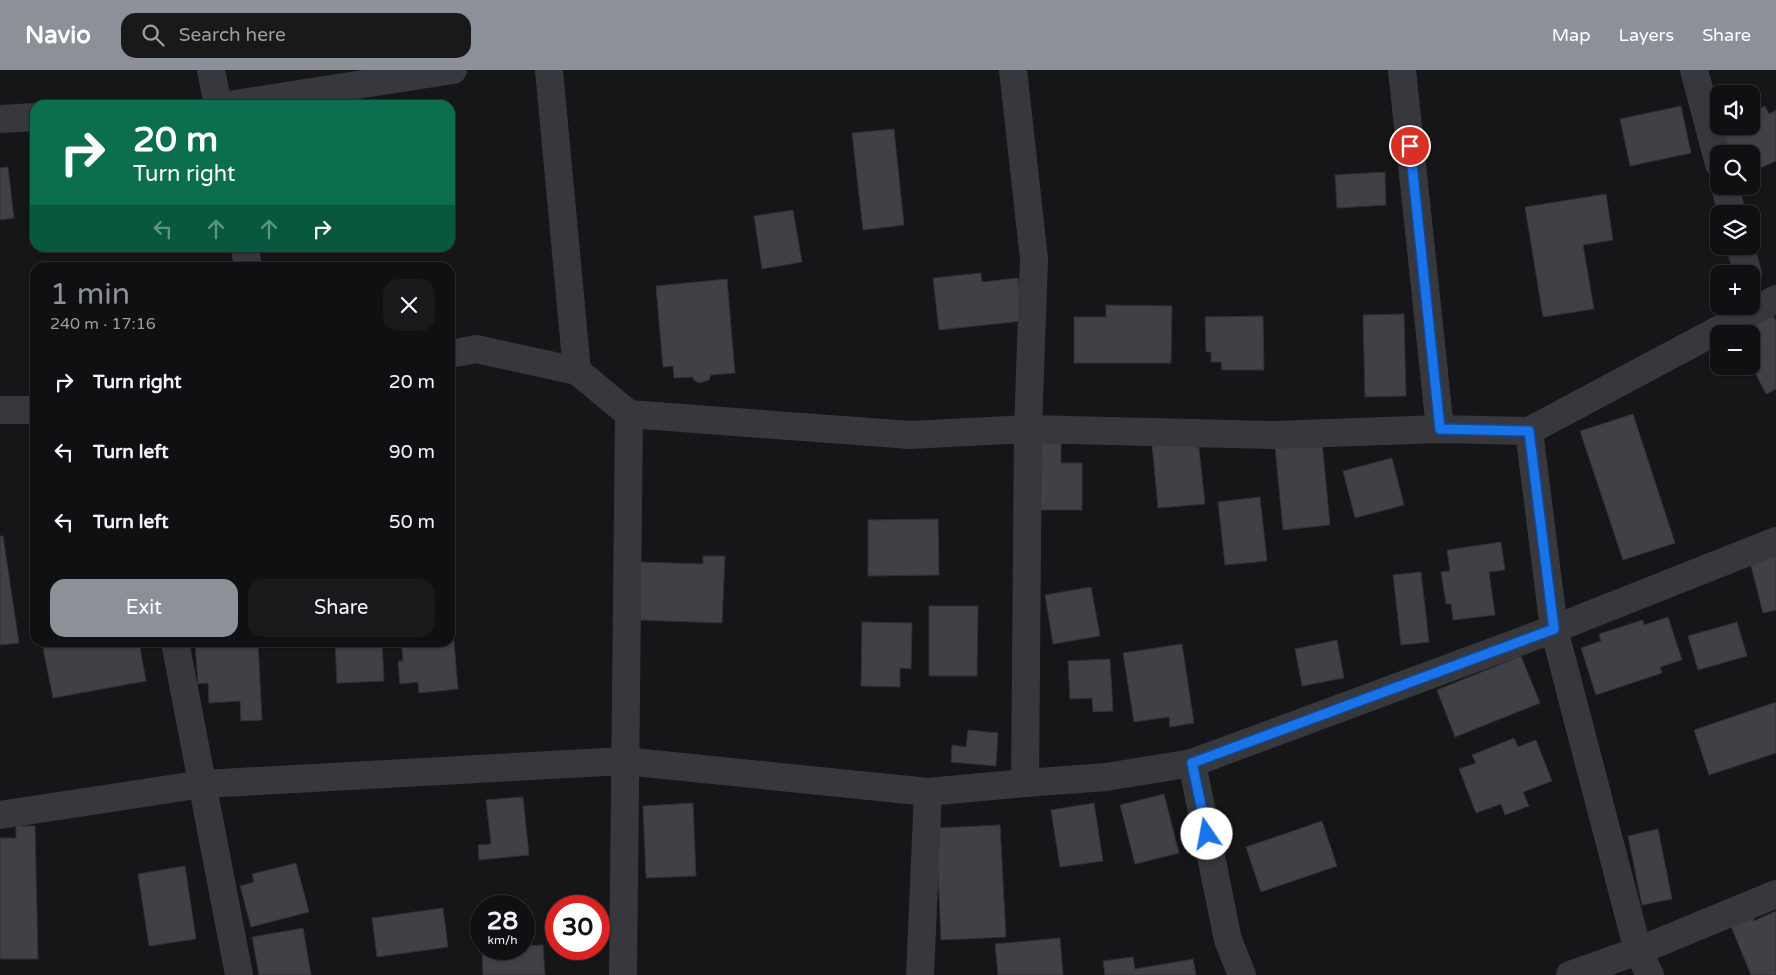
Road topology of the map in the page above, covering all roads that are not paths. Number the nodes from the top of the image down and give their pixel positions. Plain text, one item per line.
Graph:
1 (211, 70) edge
2 (453, 70) edge
3 (549, 70) edge
4 (1014, 70) edge
5 (1402, 70) edge
6 (1694, 70) edge
7 (217, 100) edge
8 (261, 100) edge
9 (30, 117) edge
10 (0, 119) edge
11 (1714, 145) edge
12 (1761, 299) edge
13 (455, 353) edge
14 (577, 371) junction
15 (0, 410) edge
16 (30, 410) edge
17 (629, 414) junction
18 (1028, 429) junction
19 (1440, 429) junction
20 (1529, 431) junction
21 (1776, 541) edge
22 (1554, 629) junction
23 (176, 647) edge
24 (624, 761) junction
25 (1192, 763) junction
26 (1025, 782) junction
27 (203, 784) junction
28 (928, 792) junction
29 (0, 815) edge
30 (1776, 894) edge
31 (1638, 951) junction
32 (239, 975) edge
33 (623, 975) edge
34 (920, 975) edge
35 (1242, 975) edge
36 (1570, 975) edge
37 (1650, 975) edge

1 - 7 street
2 - 8 street
3 - 14 street
4 - 18 street
5 - 19 street
6 - 11 street
9 - 10 street
12 - 20 street
13 - 14 street
14 - 17 street
15 - 16 street
17 - 18 street
17 - 24 street
18 - 19 street
18 - 26 street
19 - 20 street
20 - 22 street
21 - 22 street
22 - 25 street
22 - 31 street
23 - 27 street
24 - 27 street
24 - 28 street
24 - 33 street
25 - 26 street
25 - 35 street
26 - 28 street
27 - 29 street
27 - 32 street
28 - 34 street
30 - 31 street
31 - 36 street
31 - 37 street

